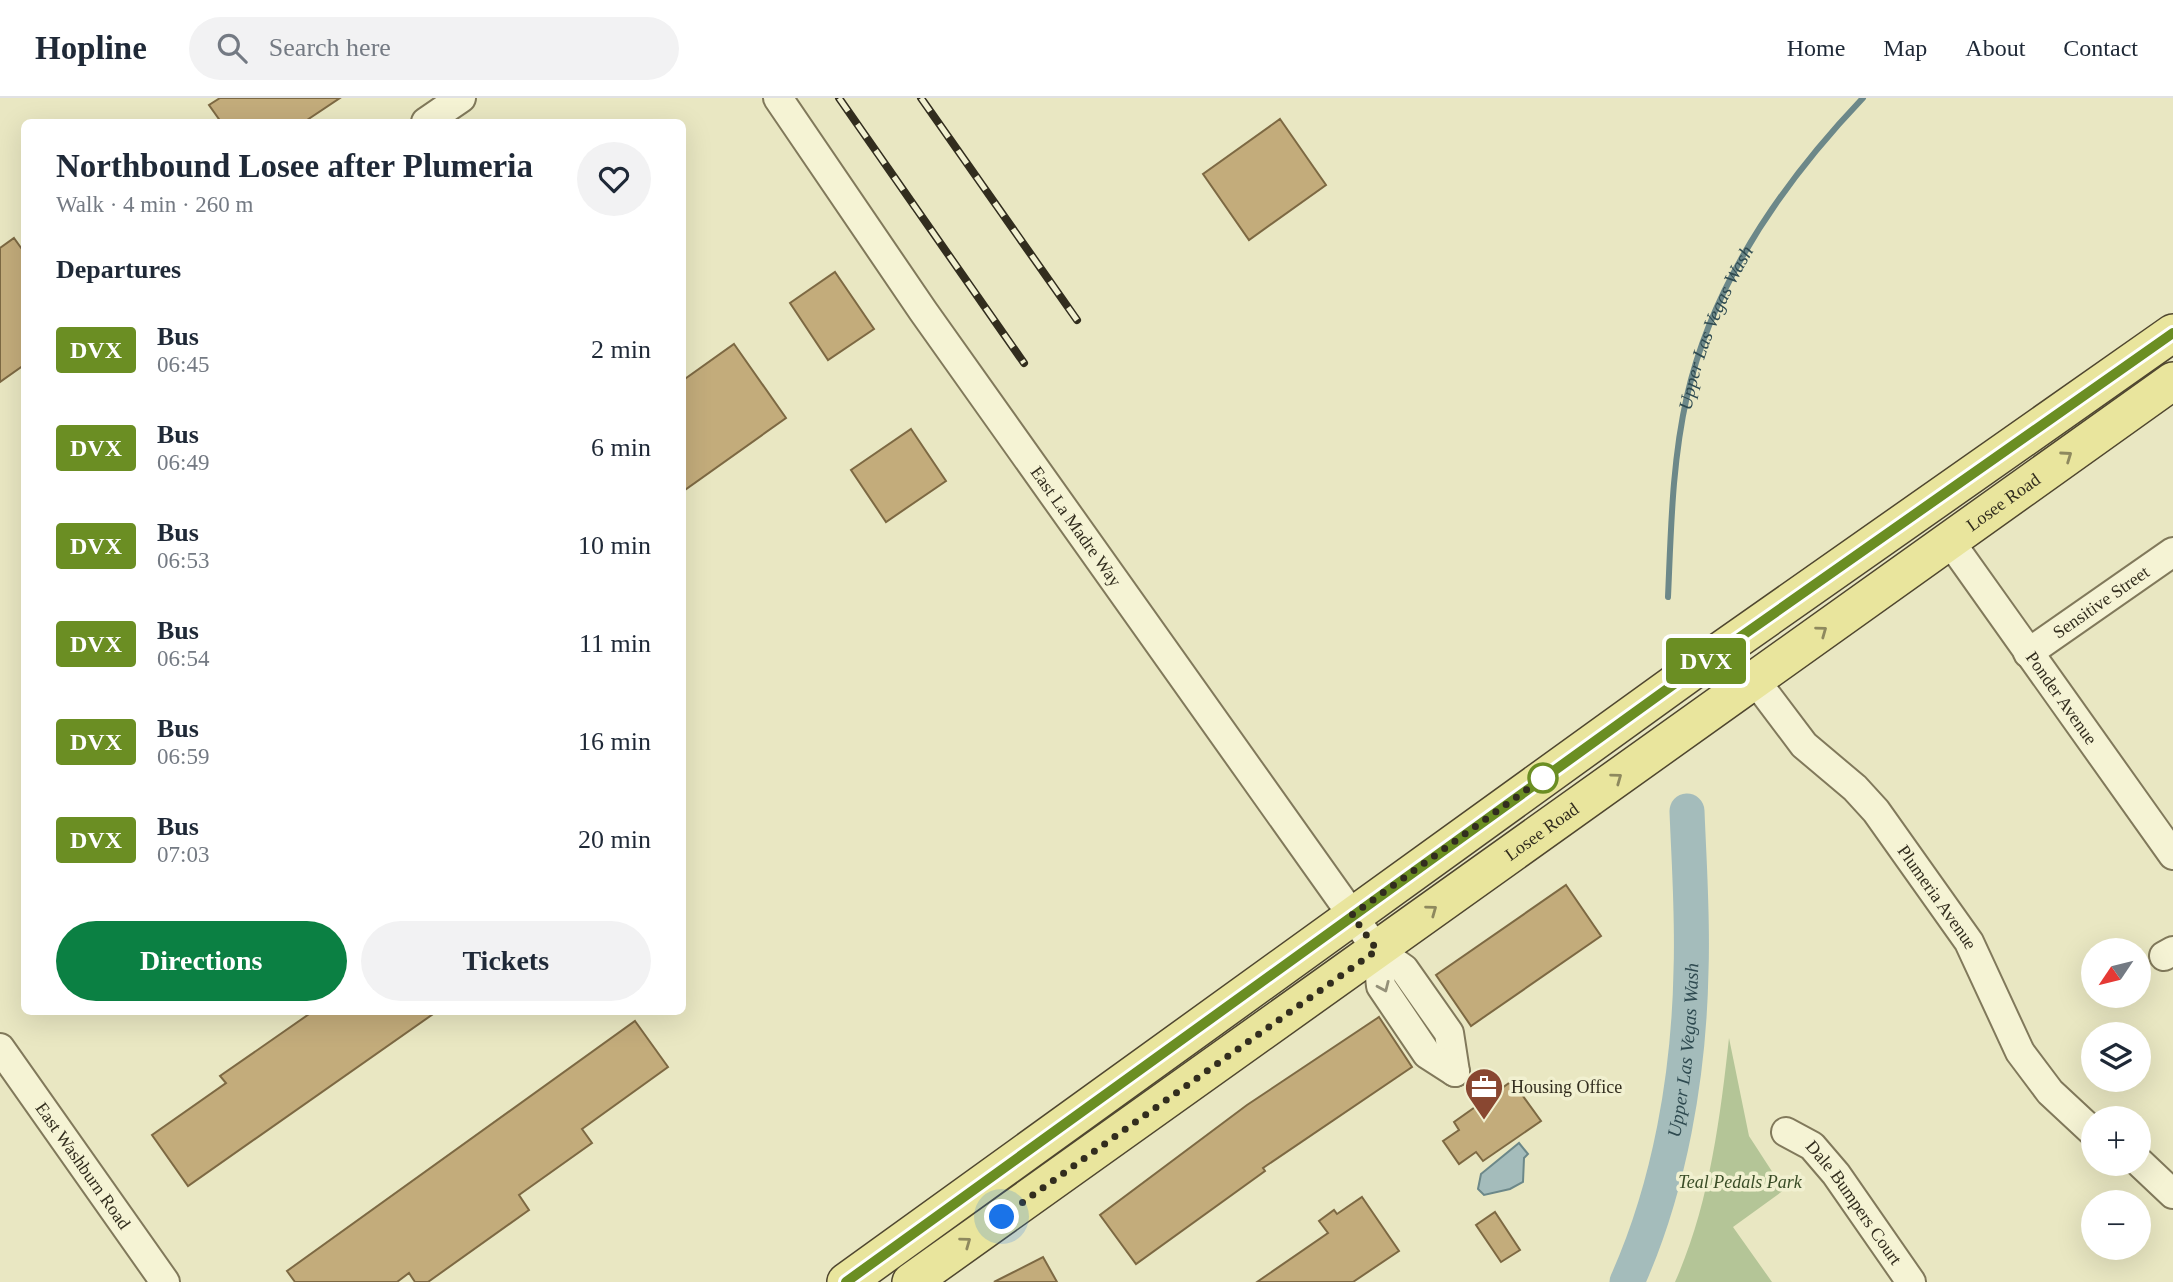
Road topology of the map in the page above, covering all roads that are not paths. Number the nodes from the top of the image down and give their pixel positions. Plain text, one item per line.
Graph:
1 (461, 98) edge
2 (778, 98) edge
3 (430, 119) edge
4 (2173, 333) edge
5 (2173, 382) edge
6 (1949, 540) junction
7 (2173, 552) edge
8 (1828, 575) junction
9 (2028, 653) junction
10 (1755, 680) junction
11 (2173, 855) edge
12 (1352, 915) junction
13 (1377, 950) junction
14 (0, 1048) edge
15 (2081, 1121) edge
16 (1786, 1132) dead end
17 (2151, 1173) edge
18 (2173, 1194) edge
19 (165, 1282) edge
20 (846, 1282) edge
21 (911, 1282) edge
22 (1911, 1282) edge

1 - 3 street
2 - 12 street, East La Madre Way
4 - 8 main road
6 -> 5 main road, Losee Road
6 - 9 street, Ponder Avenue
10 -> 6 main road, Losee Road
7 - 9 street, Sensitive Street
8 - 10 main road
8 - 12 main road
9 - 11 street, Ponder Avenue
13 -> 10 main road, Losee Road
10 - 15 street, Plumeria Avenue
12 - 13 street, East La Madre Way
12 - 20 main road
21 -> 13 main road, Losee Road
14 - 19 street, East Washburn Road
16 - 22 street, Dale Bumpers Court
17 - 18 street

